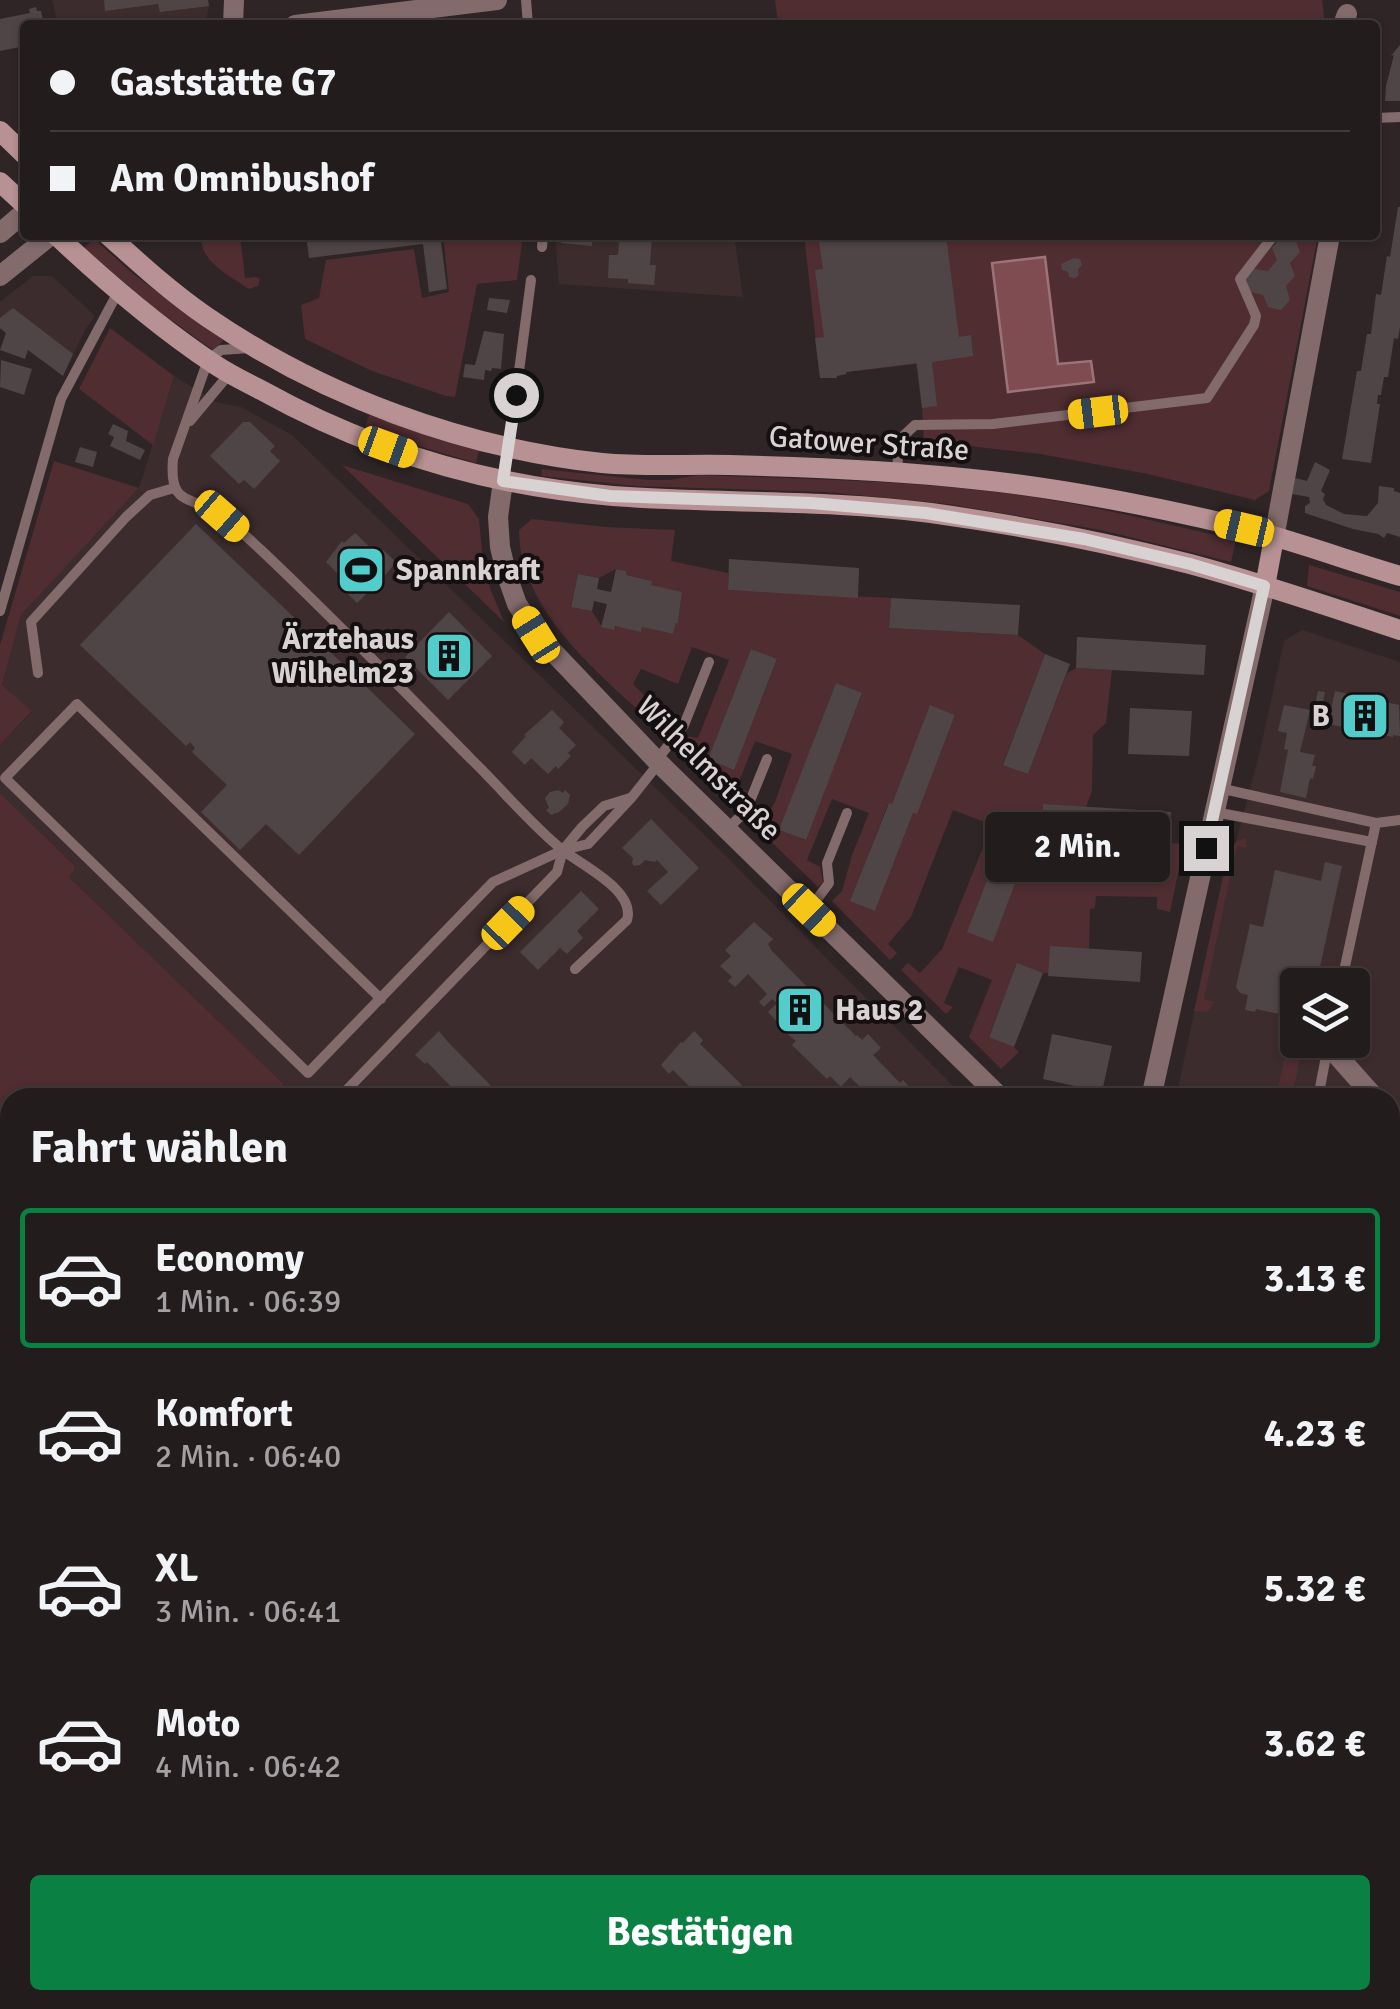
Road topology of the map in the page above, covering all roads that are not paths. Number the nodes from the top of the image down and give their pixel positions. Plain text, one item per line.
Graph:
1 (497, 0) edge
2 (335, 20) edge
3 (0, 131) edge
4 (20, 151) edge
5 (0, 182) edge
6 (20, 204) edge
7 (20, 214) edge
8 (0, 233) edge
9 (47, 240) edge
10 (60, 240) edge
11 (114, 240) edge
12 (1270, 240) edge
13 (1329, 240) edge
14 (0, 276) edge
15 (531, 280) dead end
16 (118, 292) junction
17 (256, 348) junction
18 (208, 360) junction
19 (230, 373) junction
20 (364, 401) junction
21 (183, 430) junction
22 (351, 433) junction
23 (509, 447) junction
24 (897, 472) junction
25 (503, 481) junction
26 (174, 488) junction
27 (1274, 538) junction
28 (1400, 576) edge
29 (1264, 586) junction
30 (0, 611) edge
31 (1400, 630) edge
32 (708, 662) dead end
33 (38, 673) dead end
34 (767, 758) dead end
35 (658, 762) junction
36 (1219, 788) junction
37 (632, 797) junction
38 (1214, 812) junction
39 (847, 813) dead end
40 (1400, 820) edge
41 (1376, 823) junction
42 (727, 829) junction
43 (1372, 842) junction
44 (563, 850) junction
45 (809, 910) junction
46 (1345, 968) edge
47 (575, 969) dead end
48 (381, 999) junction
49 (1326, 1058) edge
50 (1342, 1058) edge
51 (349, 1088) edge
52 (991, 1088) edge
53 (1153, 1088) edge
54 (1320, 1088) edge
55 (1367, 1088) edge

1 - 2 street
3 - 4 main road
5 - 6 main road
7 - 8 street
9 - 14 street
10 - 16 main road
11 - 17 main road
12 - 24 lane
13 - 27 street
15 - 23 lane
16 - 18 main road
16 - 30 lane
17 - 18 lane
17 - 20 main road
18 - 19 main road
18 - 21 lane
19 - 21 lane
19 - 22 main road
20 - 22 main road
20 - 23 main road
21 - 26 lane
22 - 25 main road
23 - 24 main road, Gatower Straße
23 - 25 main road, Wilhelmstraße
24 - 27 main road, Gatower Straße
25 - 29 main road
25 - 35 street, Wilhelmstraße
26 - 33 lane
26 - 44 lane
27 - 28 main road, Gatower Straße
27 - 29 main road
29 - 31 main road
29 - 36 street
32 - 35 lane
34 - 42 lane
35 - 37 lane
35 - 42 street, Wilhelmstraße
36 - 38 street
36 - 41 lane
37 - 44 lane
37 - 44 lane
38 - 43 lane
38 - 53 street
39 - 45 lane
40 - 41 lane
41 - 43 lane
42 - 45 street, Wilhelmstraße
43 - 46 lane
44 - 47 lane
44 - 48 lane
44 - 51 lane
45 - 52 street, Wilhelmstraße
48 - 48 lane
49 - 54 lane
50 - 55 street

